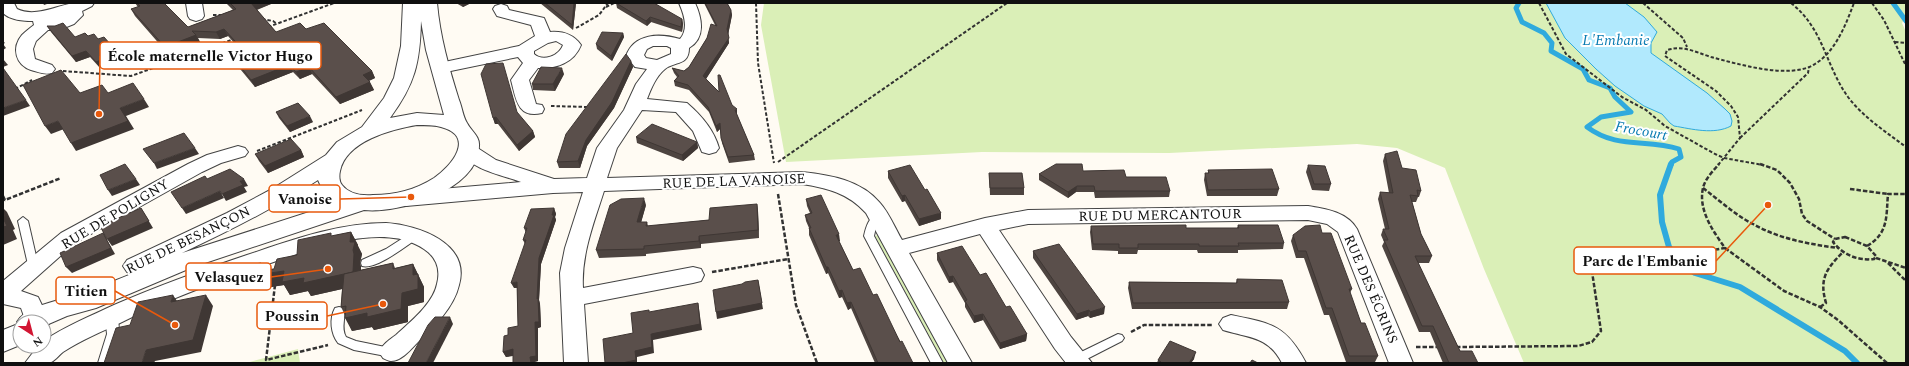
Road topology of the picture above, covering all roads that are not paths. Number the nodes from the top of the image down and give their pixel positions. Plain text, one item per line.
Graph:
1 (6, 3) edge
2 (86, 3) edge
3 (412, 3) edge
4 (428, 3) edge
5 (687, 3) edge
6 (501, 9) dead end
7 (45, 21) junction
8 (552, 37) junction
9 (680, 46) junction
10 (529, 56) junction
11 (659, 65) junction
12 (441, 68) junction
13 (46, 69) road end
14 (636, 104) junction
15 (535, 109) road end
16 (457, 126) junction
17 (368, 133) junction
18 (709, 148) dead end
19 (469, 151) junction
20 (238, 152) road end
21 (335, 159) junction
22 (595, 185) junction
23 (553, 186) junction
24 (402, 199) junction
25 (362, 203) junction
26 (879, 217) junction
27 (1334, 219) joint
28 (23, 221) dead end
29 (985, 225) junction
30 (414, 235) junction
31 (897, 249) junction
32 (280, 252) junction
33 (366, 263) dead end
34 (34, 268) junction
35 (693, 275) road end
36 (276, 278) edge
37 (3, 295) edge
38 (572, 298) junction
39 (61, 308) junction
40 (339, 311) dead end
41 (31, 314) edge
42 (111, 316) junction
43 (52, 317) edge
44 (12, 323) edge
45 (1231, 324) road end
46 (3, 326) edge
47 (52, 330) edge
48 (1118, 338) road end
49 (392, 352) joint
50 (1398, 355) edge
51 (1079, 361) edge
52 (104, 363) edge
53 (576, 363) edge
54 (937, 363) edge
55 (960, 363) edge
56 (1294, 363) edge

1 - 7 street
2 - 7 street
3 - 17 street
4 - 12 street
5 - 9 street
6 - 8 street
7 - 13 street
8 - 10 street
8 - 10 street
9 - 11 street
9 - 11 street
10 - 12 street
10 - 15 street
11 - 14 street
12 - 16 street
14 - 18 street
14 - 22 street
16 - 17 street
16 - 19 street
17 - 21 street
19 - 23 street, RUE DE LA VANOISE
19 - 24 street
20 - 34 street, RUE DE POLIGNY
21 - 25 street
21 - 39 street, RUE DE BESANÇON
22 - 23 street, RUE DE LA VANOISE
22 - 26 street, RUE DE LA VANOISE
22 - 38 street
23 - 24 street, RUE DE LA VANOISE
24 - 25 street
25 - 39 street, RUE DE BESANÇON
26 - 31 street, RUE DE LA VANOISE
26 - 54 lane
27 - 29 street, RUE DU MERCANTOUR
27 - 50 street, RUE DES ÉCRINS
28 - 34 lane
29 - 31 street, RUE DU MERCANTOUR
29 - 51 street
30 - 32 street
30 - 33 lane
30 - 49 street
31 - 55 street, RUE DE LA VANOISE
32 - 36 lane
32 - 42 street
34 - 37 street, RUE DE POLIGNY
35 - 38 street
37 - 41 street
38 - 53 street
39 - 43 street, RUE DE BESANÇON
40 - 49 lane
42 - 47 street
42 - 52 lane
44 - 46 street, RUE DE BESANÇON
45 - 56 street
48 - 51 lane

